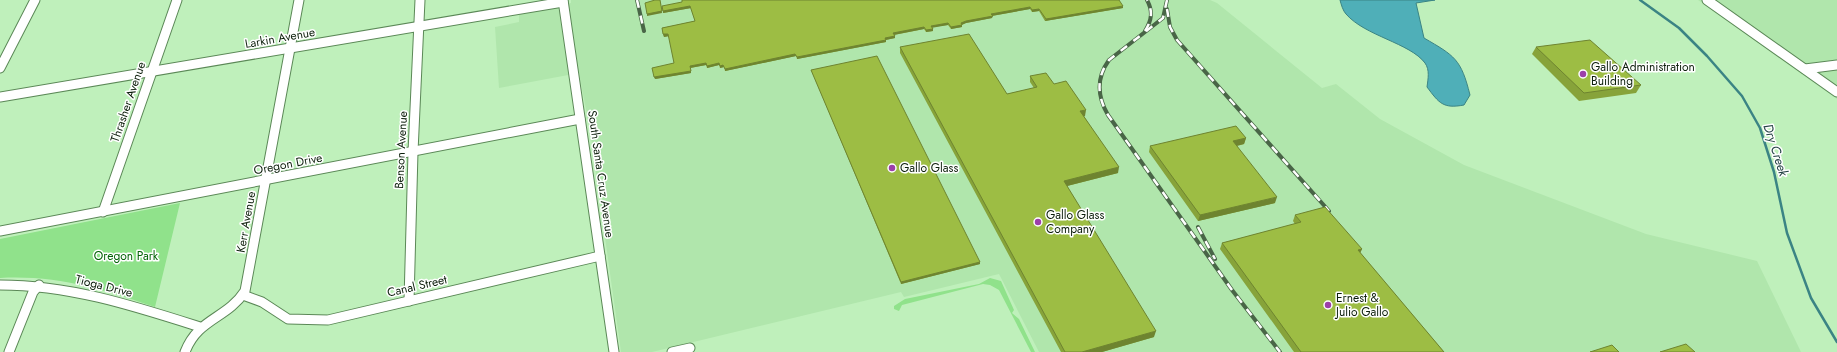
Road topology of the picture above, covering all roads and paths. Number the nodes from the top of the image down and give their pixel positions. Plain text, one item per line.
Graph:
1 (35, 0) edge
2 (177, 0) edge
3 (298, 0) edge
4 (420, 0) edge
5 (1707, 0) edge
6 (563, 1) edge
7 (419, 27) junction
8 (289, 48) junction
9 (1837, 65) edge
10 (0, 68) edge
11 (1805, 70) junction
12 (152, 71) junction
13 (1837, 92) edge
14 (0, 97) edge
15 (580, 119) junction
16 (413, 152) junction
17 (266, 180) junction
18 (103, 212) junction
19 (0, 231) edge
20 (600, 256) junction
21 (0, 285) edge
22 (39, 286) junction
23 (243, 295) junction
24 (409, 301) junction
25 (200, 327) junction
26 (690, 348) dead end
27 (9, 352) edge
28 (185, 352) edge
29 (614, 352) edge
30 (672, 352) edge

1 - 10 street
2 - 12 street, Thrasher Avenue
3 - 8 street, Kerr Avenue
4 - 7 street, Benson Avenue
5 - 11 street
6 - 7 street, Larkin Avenue
6 - 15 street, South Santa Cruz Avenue
7 - 8 street, Larkin Avenue
7 - 16 street, Benson Avenue
8 - 12 street, Larkin Avenue
8 - 17 street, Kerr Avenue
9 - 11 street
11 - 13 street
12 - 14 street, Larkin Avenue
12 - 18 street, Thrasher Avenue
15 - 16 street, Oregon Drive
15 - 20 street, South Santa Cruz Avenue
16 - 17 street, Oregon Drive
16 - 24 street, Benson Avenue
17 - 18 street, Oregon Drive
17 - 23 street, Kerr Avenue
18 - 19 street, Oregon Drive
20 - 24 street, Canal Street
20 - 29 street, South Santa Cruz Avenue
21 - 22 street, Tioga Drive
22 - 25 street, Tioga Drive
22 - 27 street
23 - 24 street, Canal Street
23 - 25 street
25 - 28 street
26 - 30 street

